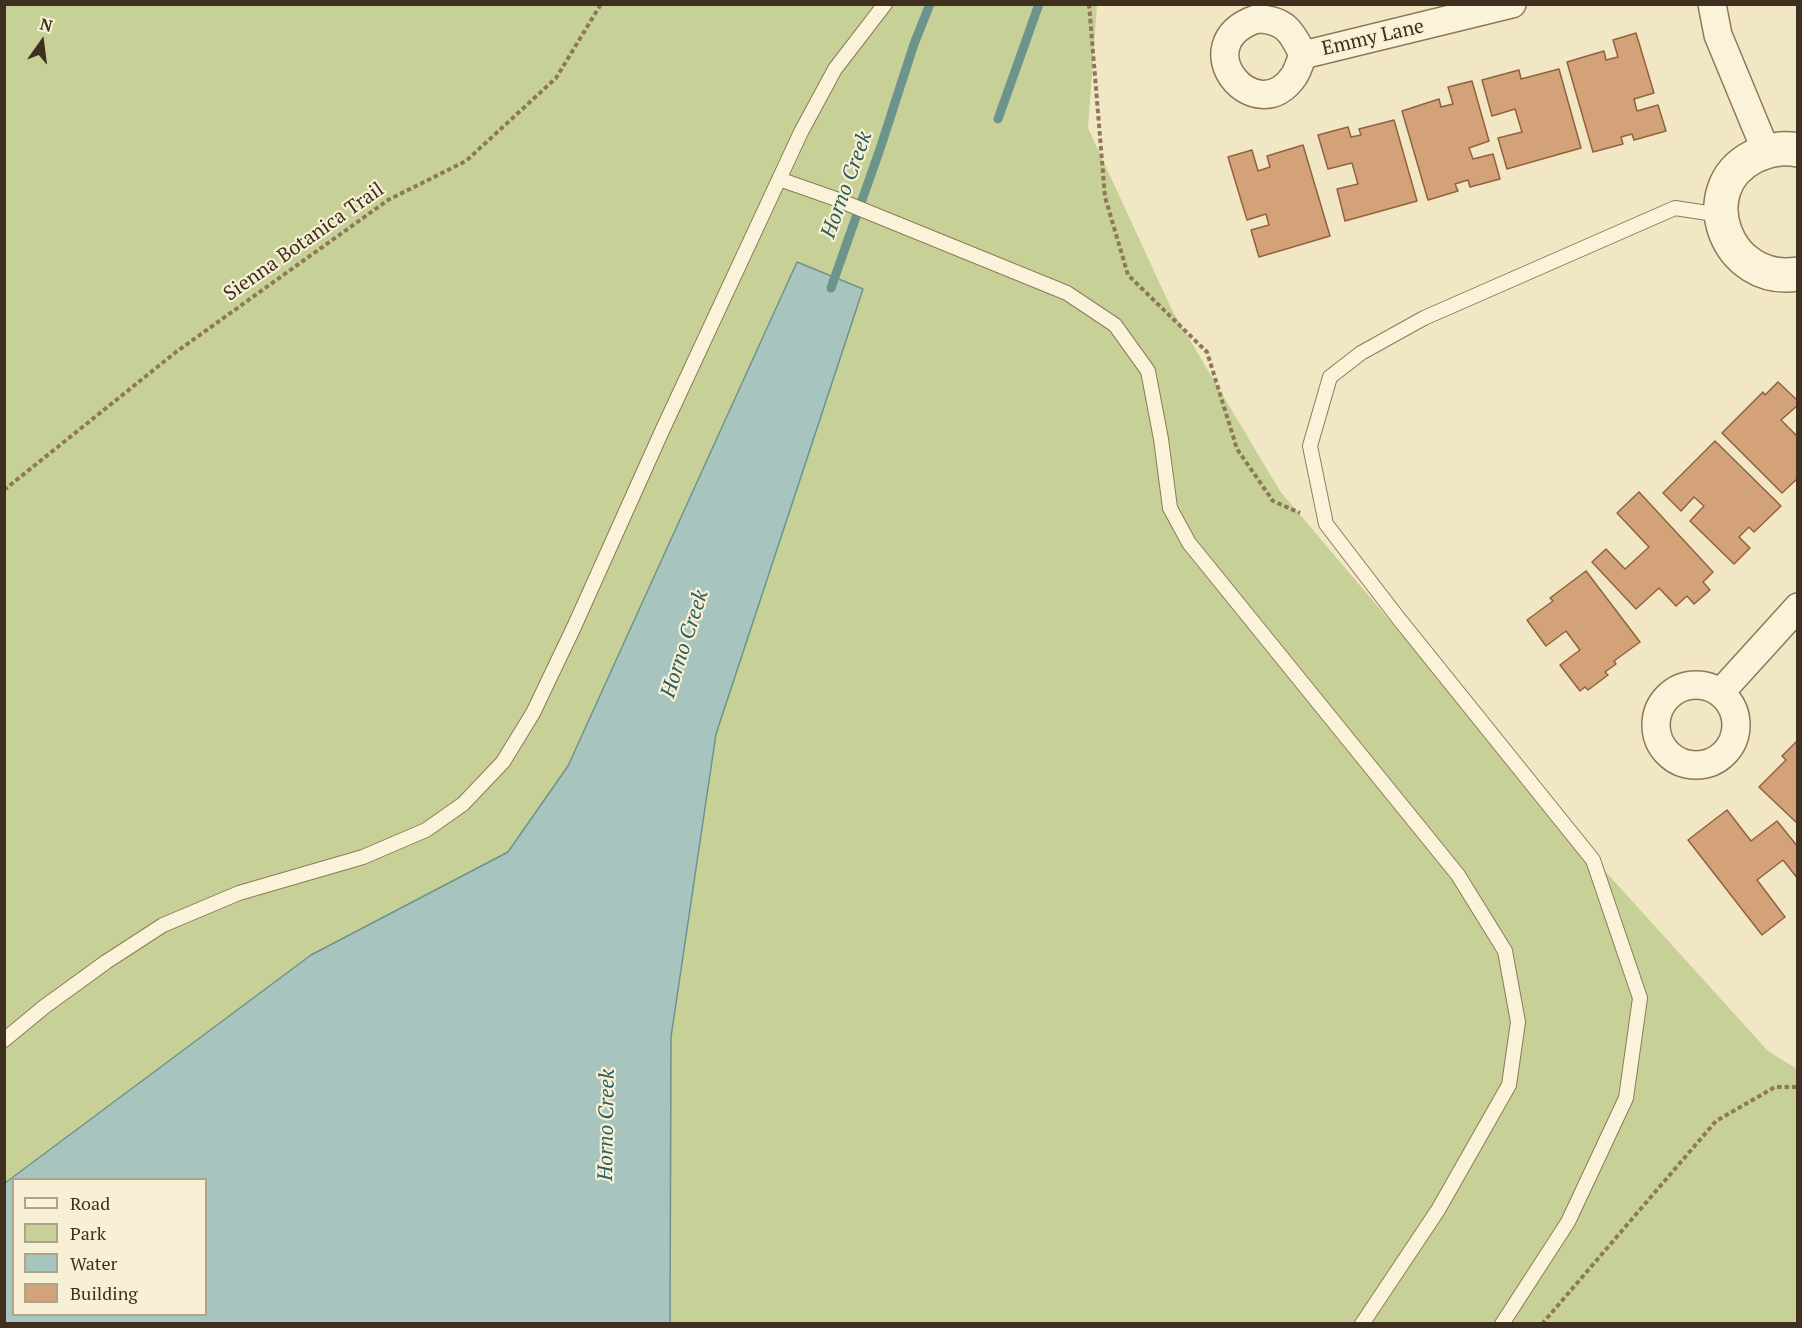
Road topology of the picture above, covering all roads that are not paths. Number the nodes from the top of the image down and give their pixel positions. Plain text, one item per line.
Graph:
1 (885, 4) edge
2 (1512, 4) edge
3 (1712, 4) edge
4 (1303, 55) dead end
5 (1782, 150) edge
6 (779, 179) junction
7 (1721, 215) junction
8 (1797, 274) edge
9 (1797, 607) edge
10 (1720, 693) dead end
11 (4, 1040) edge
12 (1362, 1323) edge
13 (1502, 1323) edge

1 - 6 lane
2 - 4 street, Emmy Lane
3 - 5 street
5 - 7 street
6 - 11 lane
6 - 12 lane
7 - 8 street
7 - 13 lane
9 - 10 street

